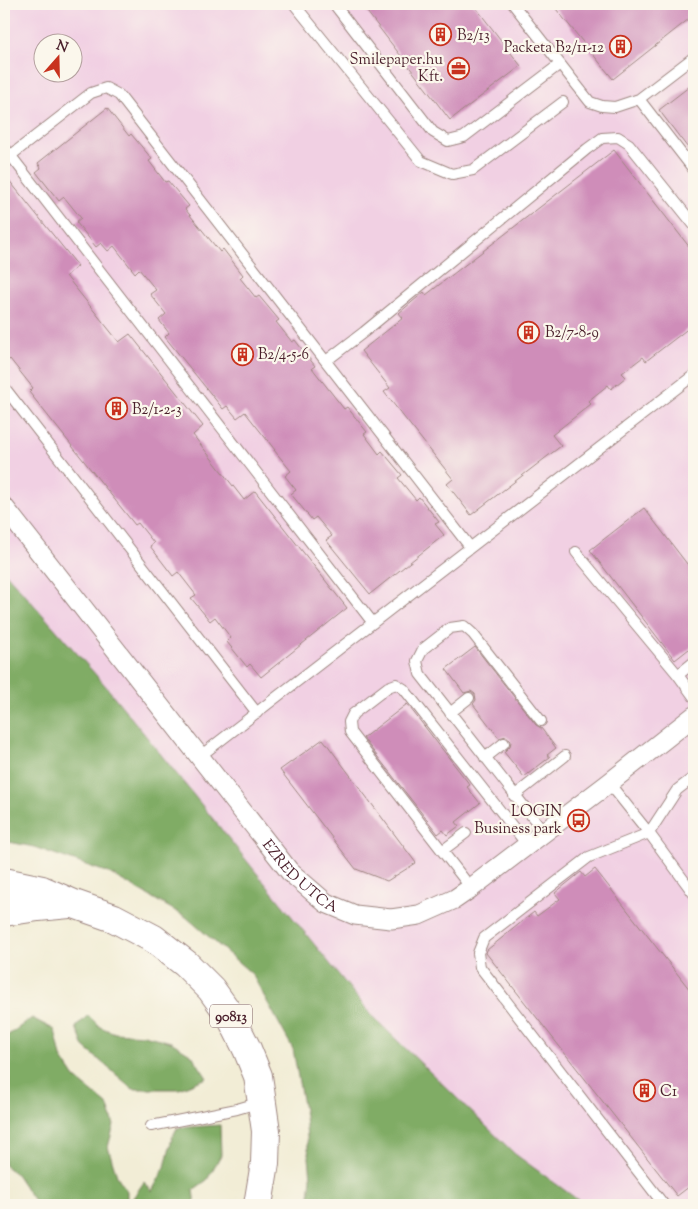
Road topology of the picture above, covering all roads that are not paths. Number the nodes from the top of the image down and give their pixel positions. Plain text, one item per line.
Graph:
1 (294, 4) edge
2 (334, 4) edge
3 (513, 4) edge
4 (694, 57) edge
5 (560, 64) junction
6 (639, 99) junction
7 (563, 102) dead end
8 (7, 152) edge
9 (694, 170) edge
10 (694, 225) edge
11 (326, 361) junction
12 (694, 375) edge
13 (4, 387) edge
14 (4, 507) edge
15 (470, 547) junction
16 (576, 552) dead end
17 (373, 623) junction
18 (694, 662) edge
19 (678, 675) junction
20 (694, 697) edge
21 (469, 698) dead end
22 (450, 712) junction
23 (256, 713) junction
24 (694, 716) edge
25 (541, 721) dead end
26 (504, 743) dead end
27 (565, 756) dead end
28 (199, 757) junction
29 (485, 758) junction
30 (694, 777) edge
31 (609, 784) junction
32 (514, 796) junction
33 (466, 833) dead end
34 (545, 833) junction
35 (649, 833) junction
36 (528, 846) junction
37 (442, 851) junction
38 (4, 882) edge
39 (471, 888) junction
40 (694, 894) edge
41 (74, 904) junction
42 (4, 912) edge
43 (262, 1102) junction
44 (151, 1126) dead end
45 (258, 1205) edge
46 (664, 1205) edge

1 - 7 lane
2 - 5 lane
3 - 5 lane
4 - 6 lane
5 - 6 lane
6 - 9 lane
8 - 11 lane
8 - 17 lane
10 - 11 lane
11 - 15 lane
12 - 15 lane
13 - 23 lane
14 - 28 street, EZRED UTCA
15 - 17 lane
16 - 19 lane
17 - 23 lane
18 - 19 lane
19 - 20 lane
21 - 22 lane
22 - 25 lane
22 - 29 lane
23 - 28 lane
24 - 31 street, EZRED UTCA
26 - 29 lane
27 - 32 lane
28 - 39 street, EZRED UTCA
29 - 32 lane
30 - 35 lane
31 - 34 street, EZRED UTCA
31 - 35 lane
32 - 34 lane
33 - 37 lane
34 - 36 street, EZRED UTCA
35 - 40 lane
35 - 46 lane
36 - 37 lane
36 - 39 street, EZRED UTCA
37 - 39 lane
38 - 41 highway
41 - 42 highway, 90813
41 - 43 highway, 90813
43 - 44 lane
43 - 45 highway, 90813

